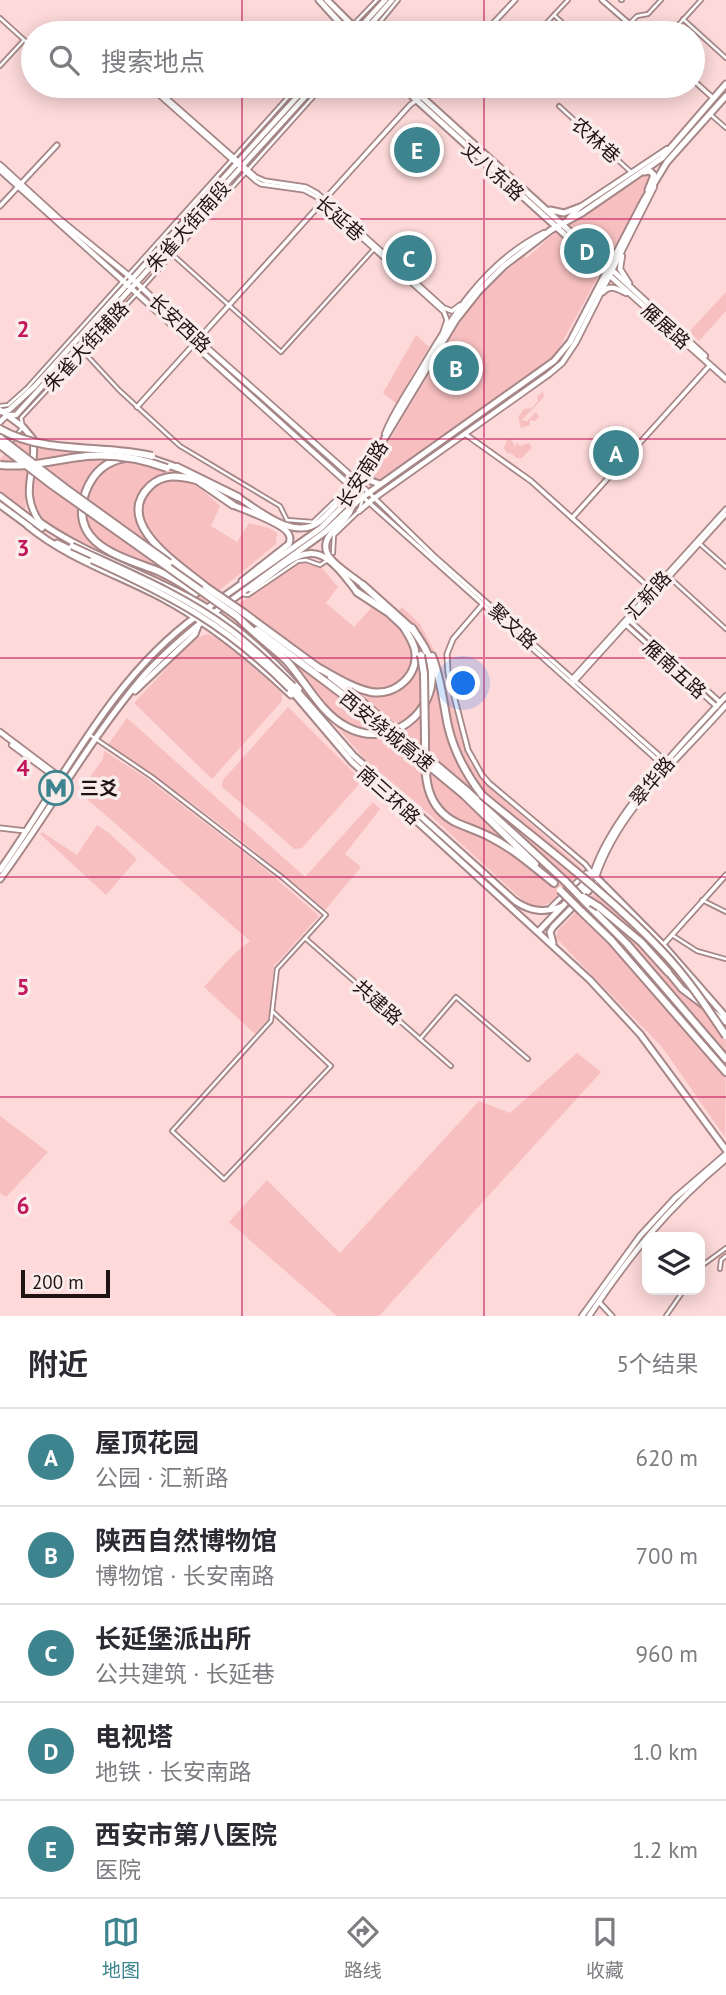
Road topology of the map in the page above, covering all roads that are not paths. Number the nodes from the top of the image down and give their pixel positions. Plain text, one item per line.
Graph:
1 (319, 0) edge
2 (327, 0) edge
3 (377, 0) edge
4 (385, 0) edge
5 (392, 0) edge
6 (398, 0) edge
7 (515, 0) edge
8 (568, 0) edge
9 (602, 0) edge
10 (661, 0) edge
11 (701, 0) edge
12 (554, 15) junction
13 (0, 18) edge
14 (683, 19) edge
15 (342, 21) edge
16 (345, 21) edge
17 (362, 21) edge
18 (365, 21) edge
19 (367, 21) edge
20 (381, 21) edge
21 (495, 21) edge
22 (548, 21) edge
23 (560, 21) edge
24 (626, 21) edge
25 (632, 21) edge
26 (21, 37) edge
27 (705, 39) edge
28 (21, 43) edge
29 (726, 58) edge
30 (0, 66) edge
31 (726, 84) edge
32 (705, 91) edge
33 (726, 96) edge
34 (165, 98) edge
35 (289, 98) edge
36 (297, 98) edge
37 (303, 98) edge
38 (310, 98) edge
39 (713, 98) junction
40 (418, 99) junction
41 (559, 107) dead end
42 (710, 114) junction
43 (726, 128) edge
44 (677, 139) junction
45 (57, 145) dead end
46 (0, 164) edge
47 (239, 165) junction
48 (0, 170) edge
49 (632, 173) junction
50 (640, 174) junction
51 (20, 185) junction
52 (654, 186) junction
53 (644, 200) junction
54 (323, 201) junction
55 (537, 201) junction
56 (0, 206) edge
57 (580, 207) junction
58 (569, 218) junction
59 (555, 227) junction
60 (374, 249) junction
61 (624, 249) junction
62 (172, 254) junction
63 (609, 271) junction
64 (128, 275) junction
65 (131, 285) junction
66 (142, 288) junction
67 (638, 297) junction
68 (597, 302) junction
69 (462, 304) junction
70 (229, 306) junction
71 (442, 333) junction
72 (196, 342) junction
73 (79, 347) junction
74 (710, 365) junction
75 (726, 377) edge
76 (137, 407) junction
77 (2, 411) edge
78 (0, 422) edge
79 (23, 427) junction
80 (0, 429) edge
81 (465, 434) junction
82 (0, 438) edge
83 (383, 440) junction
84 (0, 445) edge
85 (0, 454) edge
86 (436, 455) junction
87 (420, 458) junction
88 (371, 461) junction
89 (0, 465) edge
90 (178, 468) junction
91 (168, 472) junction
92 (387, 481) junction
93 (359, 483) junction
94 (355, 490) junction
95 (0, 496) edge
96 (238, 497) joint
97 (363, 497) junction
98 (371, 498) junction
99 (354, 504) junction
100 (0, 505) edge
101 (233, 505) joint
102 (359, 511) junction
103 (726, 512) edge
104 (572, 519) junction
105 (40, 522) junction
106 (28, 526) junction
107 (50, 534) junction
108 (700, 543) junction
109 (333, 553) dead end
110 (327, 561) dead end
111 (726, 568) edge
112 (668, 576) junction
113 (363, 585) joint
114 (206, 587) junction
115 (653, 591) junction
116 (236, 592) junction
117 (357, 592) joint
118 (485, 602) junction
119 (207, 608) junction
120 (226, 609) junction
121 (214, 612) junction
122 (195, 617) junction
123 (238, 617) junction
124 (627, 621) junction
125 (200, 623) junction
126 (412, 628) junction
127 (726, 629) edge
128 (419, 657) junction
129 (317, 667) junction
130 (573, 681) junction
131 (292, 688) junction
132 (726, 696) edge
133 (722, 707) edge
134 (308, 711) junction
135 (726, 715) edge
136 (319, 716) junction
137 (0, 734) edge
138 (89, 734) junction
139 (97, 740) junction
140 (667, 766) junction
141 (60, 778) junction
142 (66, 783) junction
143 (0, 828) edge
144 (28, 832) junction
145 (0, 870) edge
146 (726, 875) edge
147 (595, 876) junction
148 (0, 879) edge
149 (554, 883) junction
150 (578, 894) junction
151 (702, 901) junction
152 (563, 906) junction
153 (543, 911) junction
154 (726, 912) edge
155 (541, 932) junction
156 (672, 934) junction
157 (304, 938) junction
158 (663, 945) junction
159 (556, 947) junction
160 (726, 959) edge
161 (668, 972) joint
162 (272, 1011) junction
163 (726, 1020) edge
164 (726, 1036) edge
165 (420, 1039) junction
166 (528, 1059) dead end
167 (726, 1059) edge
168 (451, 1066) dead end
169 (726, 1072) edge
170 (726, 1151) edge
171 (726, 1248) edge
172 (726, 1256) edge
173 (705, 1263) edge
174 (720, 1269) dead end
175 (681, 1295) edge
176 (599, 1302) junction
177 (582, 1316) edge
178 (589, 1316) edge
179 (612, 1316) edge
180 (666, 1316) edge

1 - 15 main road
2 - 16 main road
3 - 17 street
4 - 18 main road
5 - 19 main road
6 - 20 street
7 - 21 street
8 - 12 street
9 - 24 street
10 - 25 street
11 - 14 street
12 - 22 street
12 - 23 street
13 - 26 street
27 - 29 street
28 - 30 street
31 - 39 main road, 长安南路
32 - 39 street
33 - 42 main road, 长安南路
34 - 47 street, 长延巷
35 - 47 street, 朱雀大街辅路
36 - 47 main road, 朱雀大街南段
37 - 47 main road, 朱雀大街南段
38 - 47 street, 朱雀大街辅路
39 - 44 main road, 长安南路
40 - 54 street
40 - 55 main road, 丈八东路
40 - 59 main road, 丈八东路
41 - 49 street, 农林巷
42 - 43 street
42 - 52 main road, 长安南路
44 - 49 main road
44 - 50 main road, 长安南路
45 - 51 street
46 - 51 main road, 长安西路
47 - 54 street, 长延巷
47 - 62 street, 朱雀大街辅路
47 - 64 street, 朱雀大街辅路
47 - 65 main road, 朱雀大街南段
48 - 51 main road, 长安西路
49 - 57 main road
50 - 53 main road
50 - 58 main road, 长安南路
51 - 56 street
51 - 64 main road, 长安西路
51 - 65 main road, 长安西路
52 - 53 main road, 长安南路
52 - 61 main road
53 - 63 main road, 长安南路
54 - 60 street, 长延巷
54 - 69 street, 长延巷
54 - 70 street
55 - 57 main road
55 - 59 main road, 丈八东路
57 - 58 main road
58 - 59 main road, 长安南路
59 - 63 main road
59 - 69 main road
59 - 83 main road, 长安南路
60 - 70 street
60 - 71 street, 长延巷
61 - 63 main road
61 - 67 main road
62 - 66 street, 朱雀大街辅路
62 - 70 street
63 - 67 main road, 雁展路
63 - 68 main road
63 - 87 main road, 长安南路
64 - 65 main road, 长安西路
65 - 66 main road, 长安西路
65 - 72 main road, 长安西路
65 - 73 main road, 朱雀大街南段
65 - 73 street, 朱雀大街辅路
65 - 77 street, 朱雀大街辅路
66 - 72 main road, 长安西路
67 - 68 main road
67 - 74 main road, 雁展路
67 - 75 main road, 雁展路
68 - 81 main road
69 - 71 main road
70 - 72 street
71 - 83 main road
72 - 76 street
72 - 93 main road, 长安西路
72 - 94 main road, 长安西路
73 - 76 street
73 - 77 main road, 朱雀大街南段
73 - 79 street, 朱雀大街辅路
74 - 75 main road, 雁展路
74 - 104 street
76 - 94 street
77 - 78 main road, 朱雀大街南段
77 - 79 main road
79 - 85 street, 朱雀大街辅路
79 - 105 main road, 南三环路
80 - 90 highway, bridge
81 - 86 main road
81 - 104 street
82 - 114 highway, 西安绕城高速, bridge
83 - 88 main road, 长安南路
84 - 120 highway, 西安绕城高速, bridge
86 - 87 main road
86 - 98 main road
87 - 92 main road, 长安南路
88 - 92 main road
88 - 93 main road, 长安南路
89 - 91 highway, bridge
90 - 96 highway
90 - 120 highway, bridge
91 - 101 highway
91 - 114 highway
92 - 98 main road, 长安南路
93 - 94 main road, 长安南路
93 - 98 street, 聚文路
94 - 96 main road
94 - 97 street
94 - 116 main road, 长安南路
95 - 107 main road, 南三环路
97 - 98 main road, 长安南路
97 - 99 main road, 长安南路
97 - 102 street
98 - 102 main road
98 - 118 street, 聚文路
99 - 113 main road
99 - 116 main road, 长安南路
100 - 106 main road, 南三环路
101 - 116 main road
102 - 109 street
103 - 108 street, 汇新路
103 - 112 street, 汇新路
104 - 115 street
105 - 107 main road, 南三环路
105 - 119 main road
106 - 122 main road
106 - 131 main road, 南三环路, bridge
107 - 131 main road, 南三环路, bridge
108 - 111 street
108 - 112 street, 汇新路
110 - 116 street
112 - 115 street, 汇新路
112 - 124 street, 汇新路
112 - 127 street
113 - 126 highway
114 - 129 highway, 西安绕城高速, bridge
115 - 124 street, 汇新路
116 - 117 main road
116 - 119 main road, 长安南路
116 - 121 main road, 长安南路
117 - 128 highway
118 - 130 street, 聚文路
118 - 147 street
119 - 121 main road
119 - 122 main road, 长安南路
120 - 123 highway, 西安绕城高速, bridge
121 - 125 main road, 长安南路
121 - 136 main road
122 - 125 main road
122 - 138 main road, 长安南路
123 - 126 highway, bridge
123 - 149 highway, 西安绕城高速, bridge
124 - 130 street, 汇新路
124 - 133 street, 雁南五路
125 - 134 main road
125 - 139 main road, 长安南路
126 - 164 highway, bridge
128 - 129 highway
128 - 149 highway, bridge
129 - 150 highway, 西安绕城高速, bridge
130 - 140 street, 聚文路
131 - 134 main road, 南三环路
131 - 136 main road, 南三环路
132 - 133 main road, 翠华路
133 - 135 main road, 雁南五路
133 - 140 main road, 翠华路
134 - 155 main road, 南三环路
136 - 153 main road, 南三环路
137 - 141 main road
138 - 139 street
138 - 141 main road, 长安南路
139 - 142 main road, 长安南路
139 - 157 street
140 - 147 main road, 翠华路
141 - 142 main road
141 - 144 main road, 长安南路
142 - 144 main road, 长安南路
143 - 144 street
144 - 145 main road, 长安南路
144 - 148 main road, 长安南路
146 - 151 street
147 - 152 main road
147 - 153 street
147 - 155 main road
147 - 158 main road
147 - 159 main road
149 - 169 highway, 西安绕城高速, bridge
150 - 161 highway, bridge
150 - 167 highway, 西安绕城高速, bridge
151 - 154 street
151 - 156 street
152 - 153 main road
152 - 155 main road
155 - 159 main road, 南三环路
156 - 158 street
156 - 160 street
157 - 162 street
157 - 165 street, 共建路
158 - 163 main road
159 - 170 main road, 南三环路
161 - 163 main road
162 - 162 street
165 - 166 street
165 - 168 street, 共建路
170 - 176 main road
170 - 177 main road
171 - 173 street
172 - 174 street
175 - 180 street
176 - 178 main road
176 - 179 street

